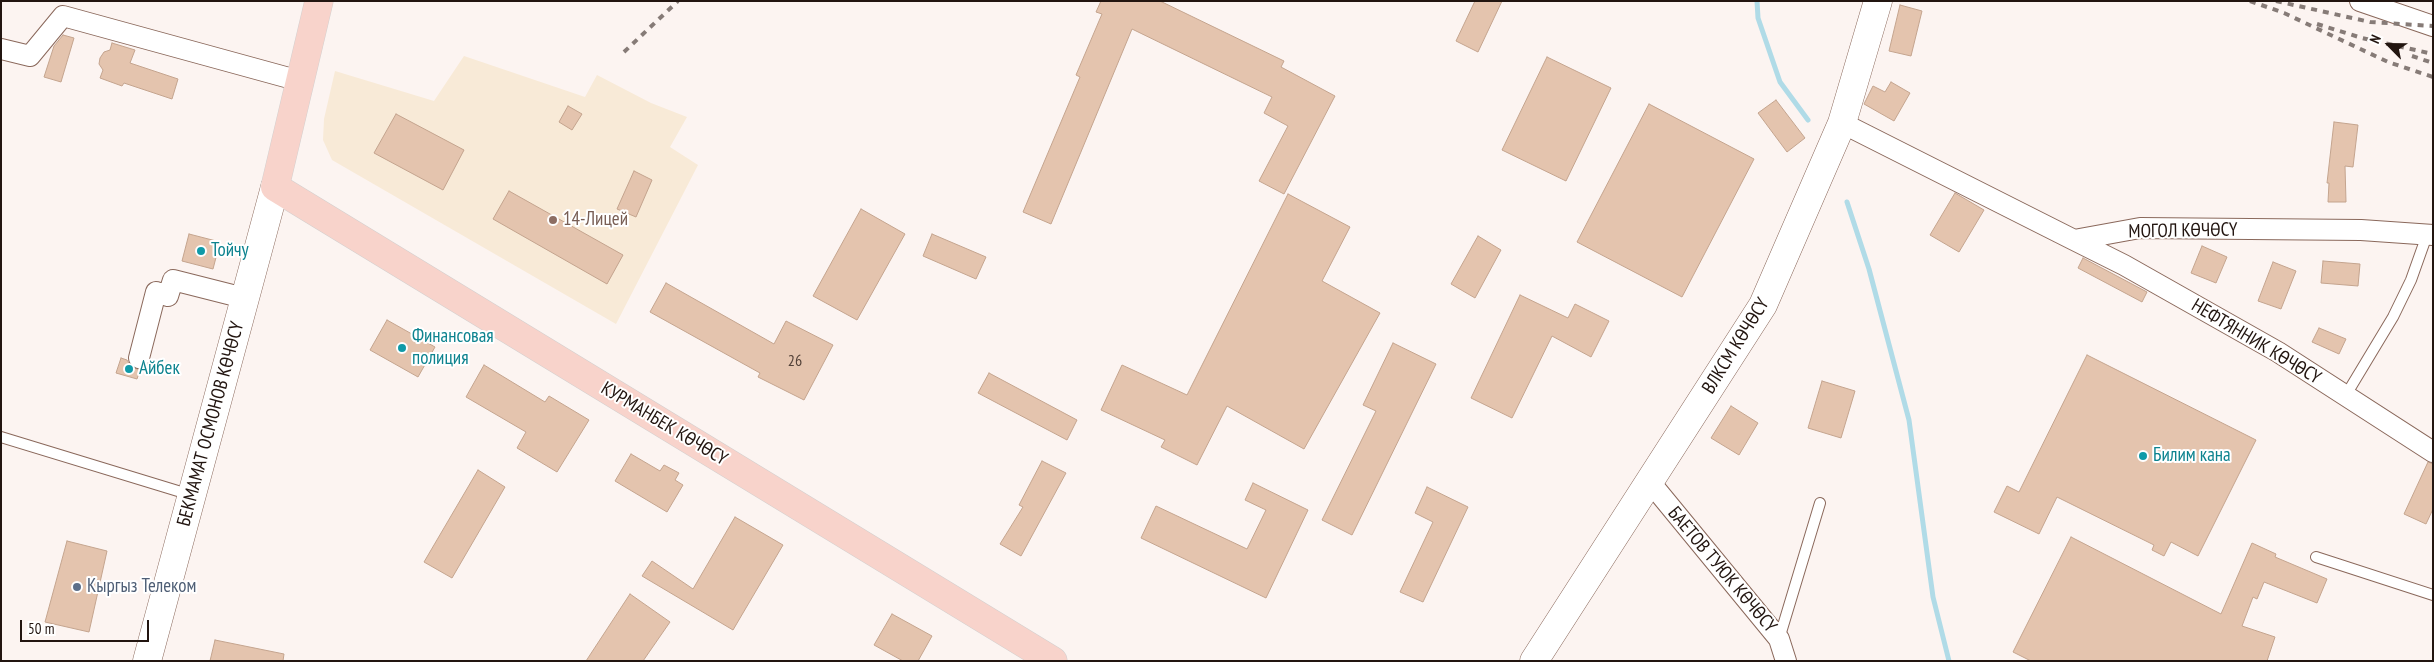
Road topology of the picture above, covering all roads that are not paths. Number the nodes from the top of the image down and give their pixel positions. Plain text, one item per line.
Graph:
1 (319, 1) edge
2 (1878, 1) edge
3 (2360, 1) edge
4 (2433, 26) edge
5 (1, 49) edge
6 (300, 81) junction
7 (1842, 122) junction
8 (275, 187) junction
9 (2430, 235) edge
10 (2074, 240) junction
11 (244, 298) junction
12 (138, 358) dead end
13 (2346, 395) junction
14 (1, 437) edge
15 (2433, 452) edge
16 (1650, 482) junction
17 (192, 495) junction
18 (1820, 504) dead end
19 (2316, 557) dead end
20 (2433, 595) edge
21 (1779, 639) junction
22 (1042, 658) edge
23 (148, 661) edge
24 (1534, 661) edge
25 (1786, 661) edge

1 - 6 main road
2 - 7 street, ВЛКСМ КӨЧӨСҮ
3 - 4 street
5 - 6 street
6 - 8 main road
7 - 10 street
7 - 16 street, ВЛКСМ КӨЧӨСҮ
8 - 11 street, БЕКМАМАТ ОСМОНОВ КӨЧӨСҮ
8 - 22 main road, КУРМАНБЕК КӨЧӨСҮ
9 - 10 street, МОГОЛ КӨЧӨСҮ
9 - 13 lane
10 - 13 street, НЕФТЯННИК КӨЧӨСҮ
11 - 12 street
11 - 17 street, БЕКМАМАТ ОСМОНОВ КӨЧӨСҮ
13 - 15 street, НЕФТЯННИК КӨЧӨСҮ
14 - 17 lane
16 - 21 street, БАЕТОВ ТУЮК КӨЧӨСҮ
16 - 24 street, ВЛКСМ КӨЧӨСҮ
17 - 23 street, БЕКМАМАТ ОСМОНОВ КӨЧӨСҮ
18 - 21 lane
19 - 20 lane
21 - 25 street, БАЕТОВ ТУЮК КӨЧӨСҮ

